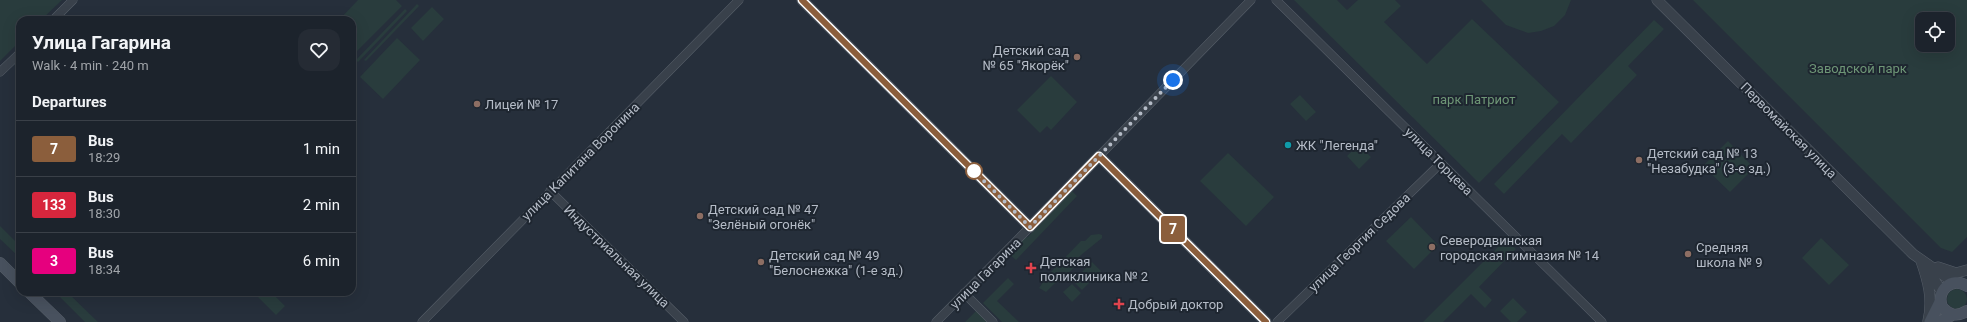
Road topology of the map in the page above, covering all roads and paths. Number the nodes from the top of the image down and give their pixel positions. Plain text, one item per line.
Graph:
1 (73, 0) edge
2 (739, 0) edge
3 (802, 0) edge
4 (1251, 0) edge
5 (1276, 0) edge
6 (1657, 0) edge
7 (57, 16) edge
8 (16, 57) edge
9 (0, 72) edge
10 (1099, 156) junction
11 (1441, 163) junction
12 (550, 191) junction
13 (1030, 227) junction
14 (1921, 260) junction
15 (0, 263) edge
16 (1967, 270) edge
17 (16, 279) edge
18 (1963, 283) edge
19 (964, 293) junction
20 (33, 296) edge
21 (1941, 297) junction
22 (1962, 315) edge
23 (60, 322) edge
24 (422, 322) edge
25 (684, 322) edge
26 (936, 322) edge
27 (993, 322) edge
28 (1266, 322) edge
29 (1277, 322) edge
30 (1602, 322) edge
31 (1929, 322) edge
32 (1940, 322) edge

1 - 7 street
2 - 12 street, улица Капитана Воронина
3 - 13 street
4 - 10 street, улица Гагарина
5 - 11 street, улица Торцева
6 - 14 street, Первомайская улица
8 - 9 street
10 - 13 street, улица Гагарина
10 - 28 street
11 - 29 street, улица Георгия Седова
11 - 30 street, улица Торцева
12 - 24 street, улица Капитана Воронина
12 - 25 street, Индустриальная улица
13 - 19 street, улица Гагарина
14 - 16 street
14 - 18 street
14 - 21 street
14 - 31 street
15 - 17 main road
18 - 21 main road
19 - 26 street, улица Гагарина
19 - 27 street
20 - 23 main road
21 - 22 main road
21 - 31 main road
22 - 32 main road

